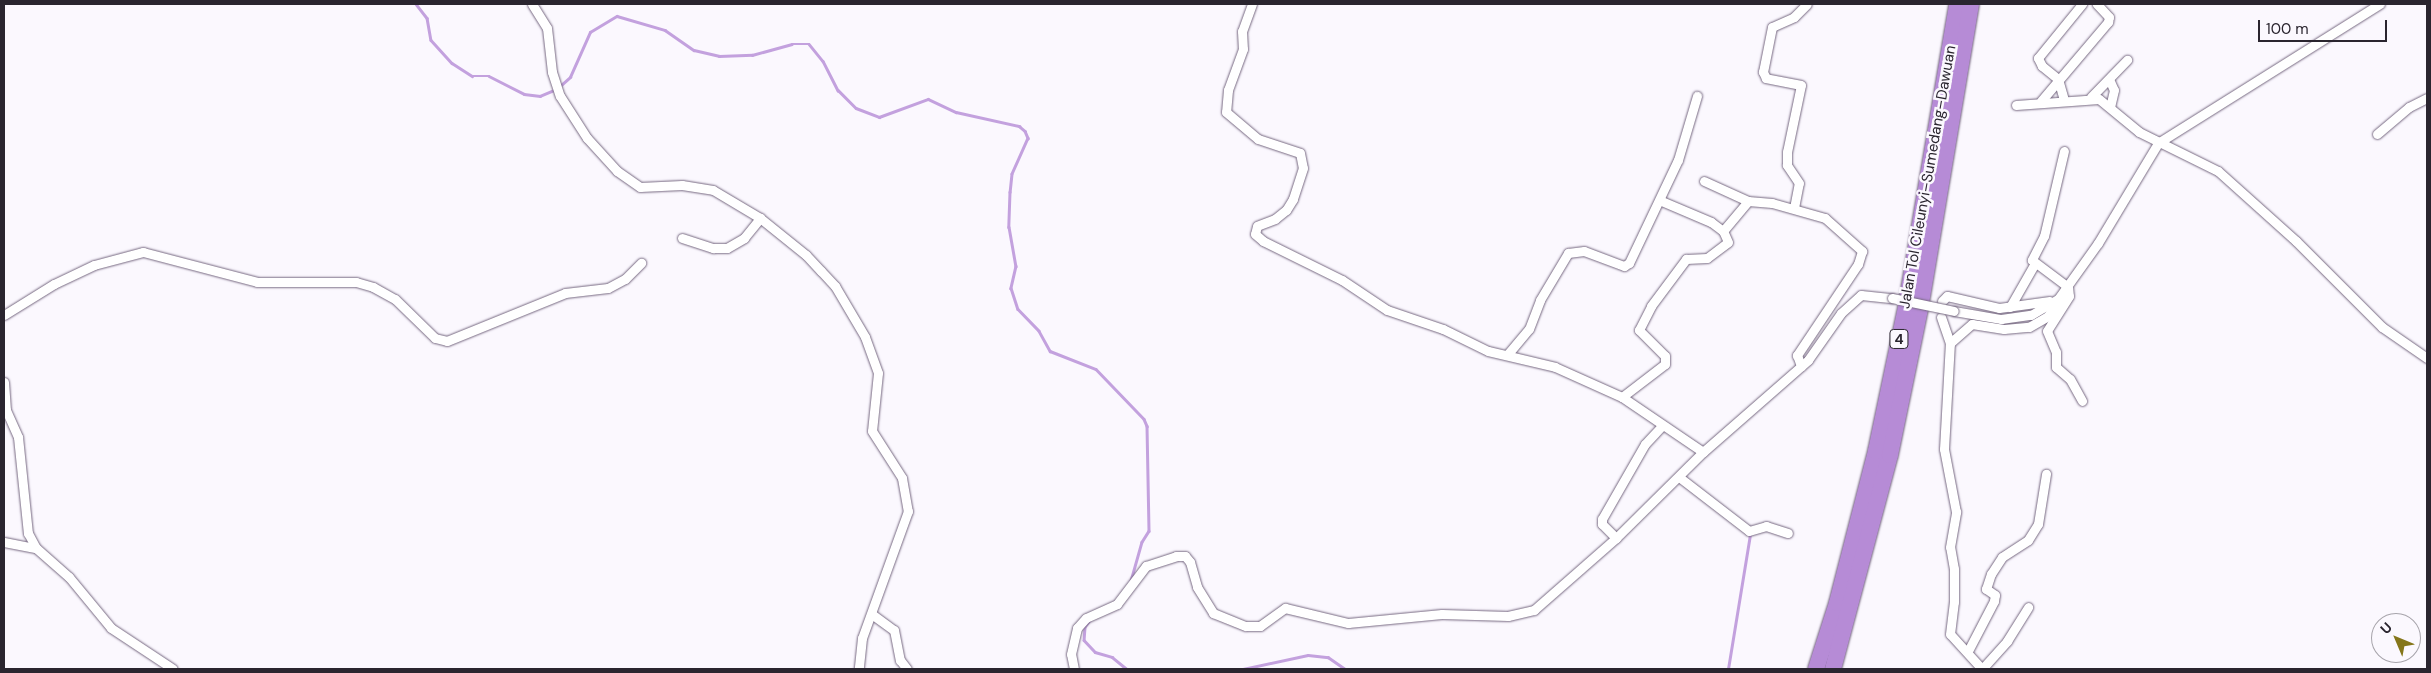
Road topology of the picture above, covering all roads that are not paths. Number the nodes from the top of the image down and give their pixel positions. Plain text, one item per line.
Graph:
1 (532, 4) edge
2 (1252, 4) edge
3 (1807, 4) edge
4 (1957, 4) edge
5 (1971, 4) edge
6 (2082, 4) edge
7 (2097, 4) edge
8 (2380, 4) edge
9 (2127, 60) dead end
10 (2058, 79) junction
11 (2109, 79) junction
12 (1696, 96) dead end
13 (2090, 97) junction
14 (2427, 98) edge
15 (2064, 100) junction
16 (2041, 102) junction
17 (2016, 105) dead end
18 (2110, 107) junction
19 (2377, 134) dead end
20 (2158, 143) junction
21 (2064, 151) dead end
22 (1704, 181) dead end
23 (1659, 200) junction
24 (1748, 201) junction
25 (1794, 208) junction
26 (760, 218) junction
27 (1723, 231) junction
28 (682, 238) dead end
29 (641, 262) dead end
30 (2034, 265) junction
31 (2068, 287) junction
32 (2058, 299) junction
33 (1942, 301) dead end
34 (2010, 307) junction
35 (4, 315) edge
36 (1941, 317) dead end
37 (1821, 322) junction
38 (1830, 328) junction
39 (1950, 343) junction
40 (1507, 355) junction
41 (2427, 358) edge
42 (1801, 366) junction
43 (4, 382) edge
44 (1622, 397) junction
45 (2082, 401) dead end
46 (1662, 426) junction
47 (1703, 452) junction
48 (2046, 474) dead end
49 (1679, 477) junction
50 (1788, 532) dead end
51 (1616, 538) junction
52 (4, 542) edge
53 (36, 548) junction
54 (2028, 607) dead end
55 (873, 615) junction
56 (1968, 651) junction
57 (173, 669) edge
58 (859, 669) edge
59 (907, 669) edge
60 (1074, 669) edge
61 (1816, 669) edge
62 (1833, 669) edge
63 (1982, 669) edge

1 - 26 street
2 - 40 street
3 - 25 street
4 - 61 highway, Jalan Tol Cileunyi–Sumedang–Dawuan / 4
5 - 62 highway, Jalan Tol Cileunyi–Sumedang–Dawuan / 4
6 - 10 street
7 - 10 street
8 - 20 street
9 - 11 street
10 - 15 street
10 - 16 street
11 - 13 street
11 - 18 street
12 - 23 street
13 - 15 street
13 - 18 street
14 - 19 street
15 - 16 street
16 - 17 street
18 - 20 street
20 - 31 street
20 - 41 street
21 - 30 street
22 - 24 street
23 - 27 street
23 - 40 street
24 - 25 street
24 - 27 street
25 - 37 street
26 - 28 street
26 - 55 street
27 - 44 street
29 - 35 street
30 - 31 street
30 - 34 street
31 - 32 street
31 - 45 street
32 - 34 street
32 - 38 street, bridge
32 - 39 street
33 - 34 street
36 - 39 street
37 - 38 street
37 - 42 street
38 - 42 street
39 - 56 street
40 - 44 street
42 - 47 street
43 - 53 street
44 - 46 street
46 - 47 street
46 - 51 street
47 - 49 street
48 - 56 street
49 - 50 street
49 - 51 street
51 - 60 street
52 - 53 street
53 - 57 street
54 - 63 street
55 - 58 street
55 - 59 street
56 - 63 street

